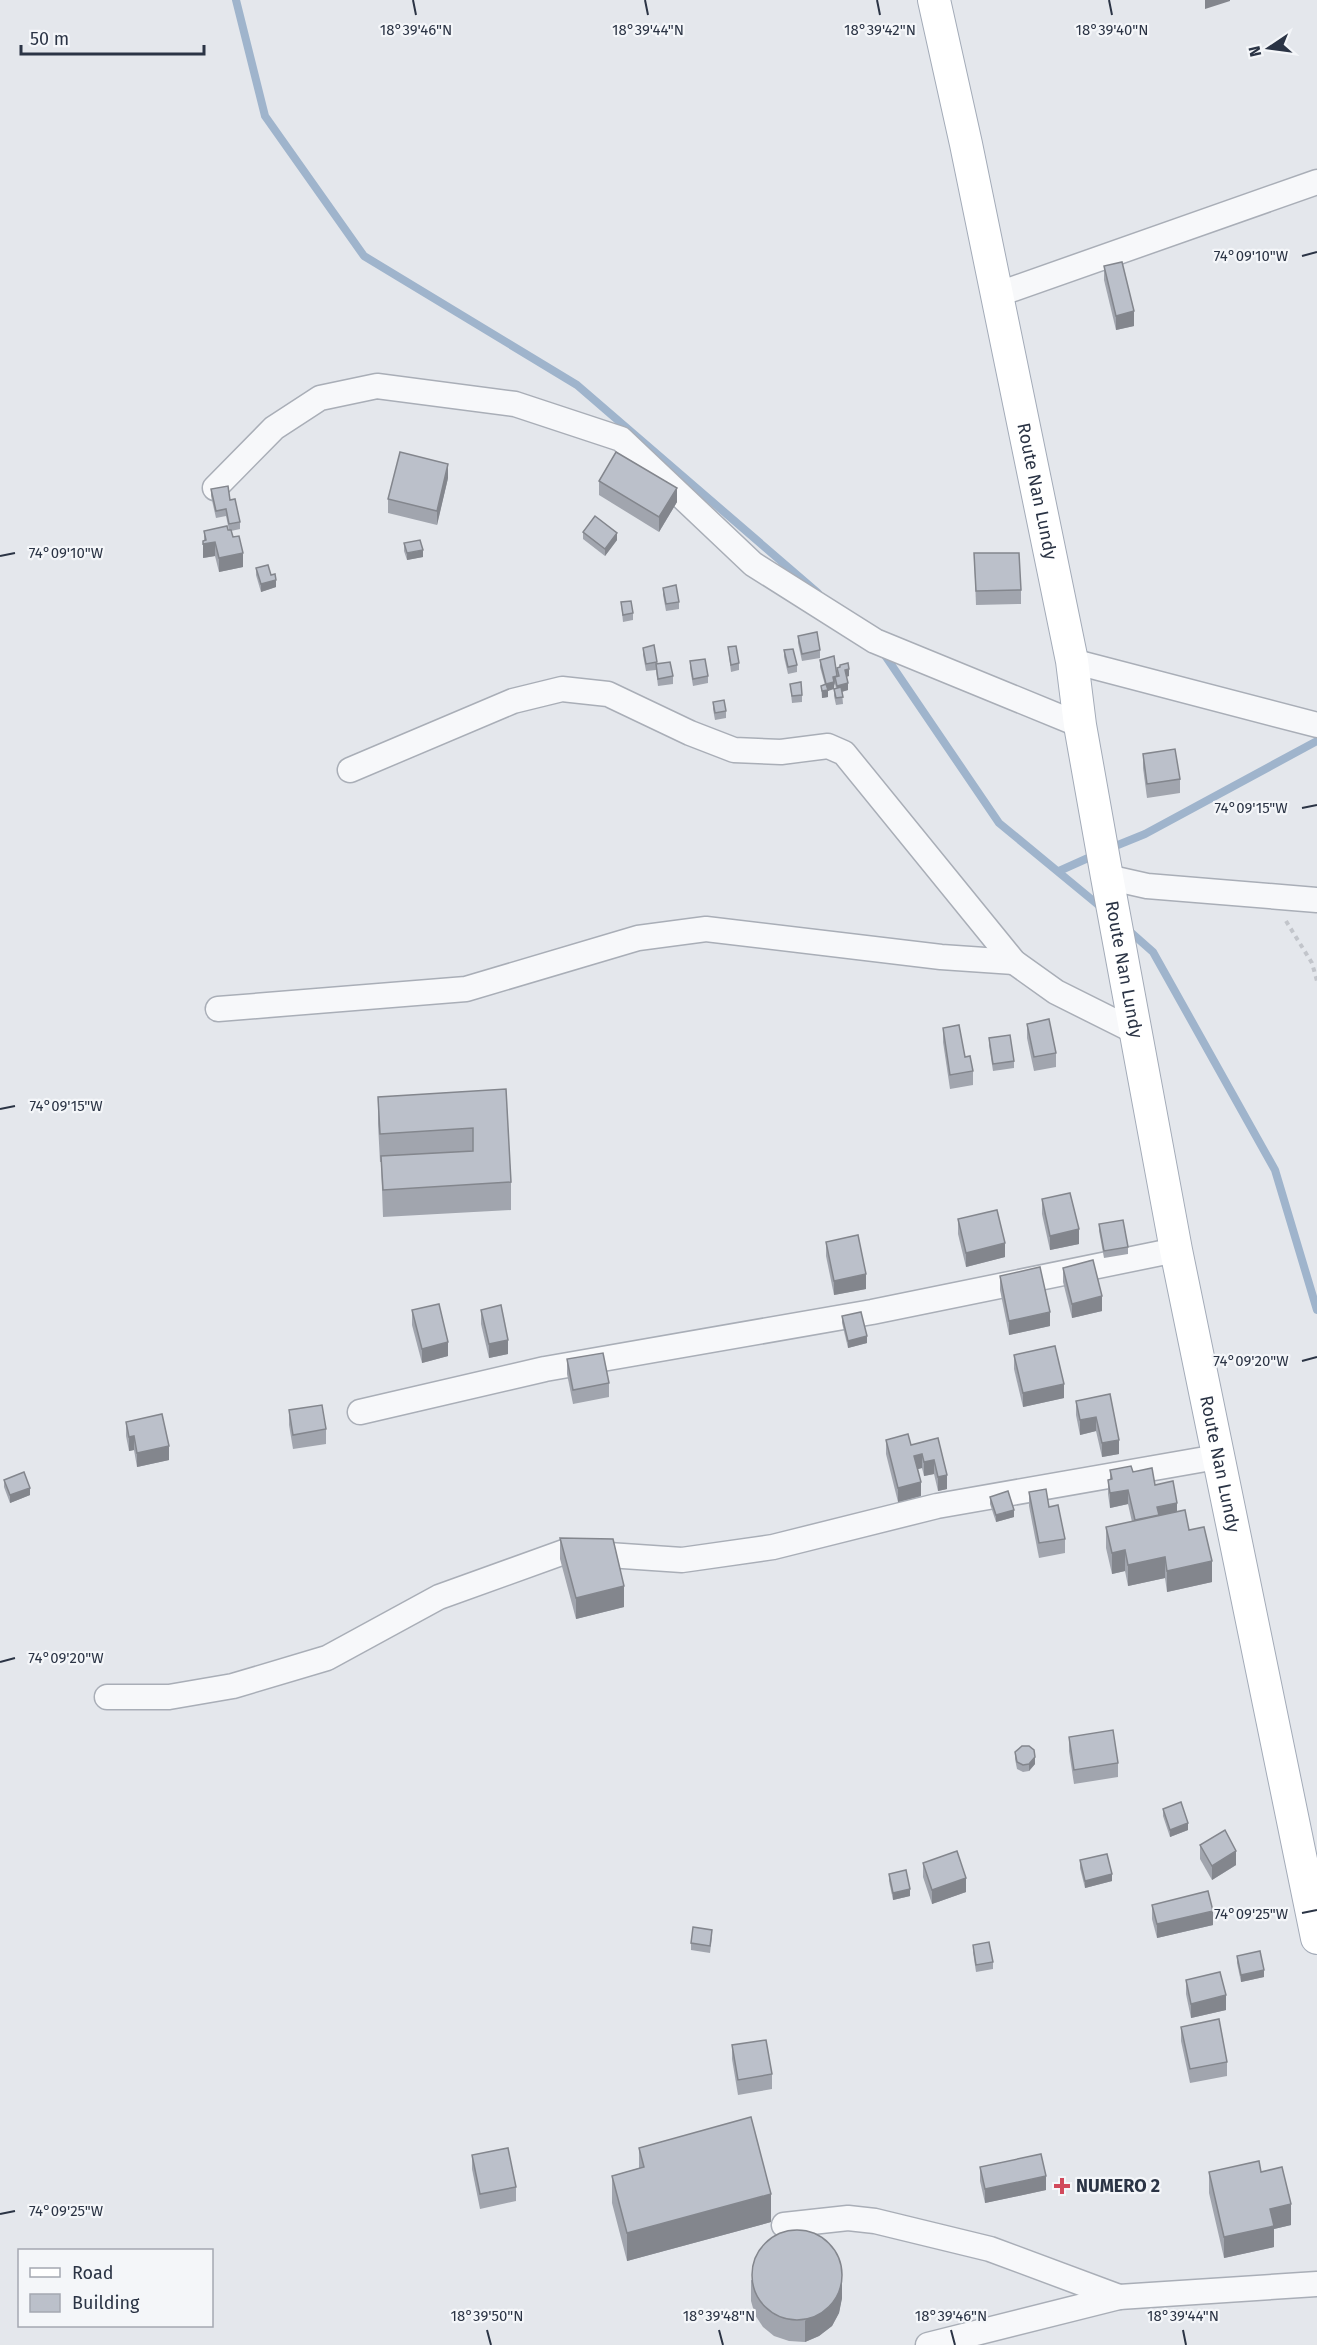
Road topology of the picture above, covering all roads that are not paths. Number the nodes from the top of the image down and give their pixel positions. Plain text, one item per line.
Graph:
1 (933, 0) edge
2 (1317, 182) edge
3 (996, 295) junction
4 (215, 488) edge
5 (1072, 661) junction
6 (1080, 725) junction
7 (1317, 725) edge
8 (350, 770) dead end
9 (1107, 877) junction
10 (1317, 900) edge
11 (1014, 962) junction
12 (218, 1009) dead end
13 (1136, 1032) junction
14 (1176, 1250) junction
15 (360, 1412) dead end
16 (1217, 1457) junction
17 (107, 1697) dead end
18 (1317, 1938) edge
19 (784, 2225) dead end
20 (1317, 2284) edge
21 (1119, 2297) junction
22 (928, 2345) edge

1 - 3 main road, Route Nan Lundy
2 - 3 street
3 - 5 main road, Route Nan Lundy
4 - 6 street
5 - 6 main road, Route Nan Lundy
5 - 7 street
6 - 9 main road, Route Nan Lundy
8 - 11 street
9 - 10 street
9 - 13 main road, Route Nan Lundy
11 - 12 street
11 - 13 street
13 - 14 main road, Route Nan Lundy
14 - 15 street
14 - 16 main road, Route Nan Lundy
16 - 17 street
16 - 18 main road, Route Nan Lundy
19 - 21 street
20 - 21 street
21 - 22 street

